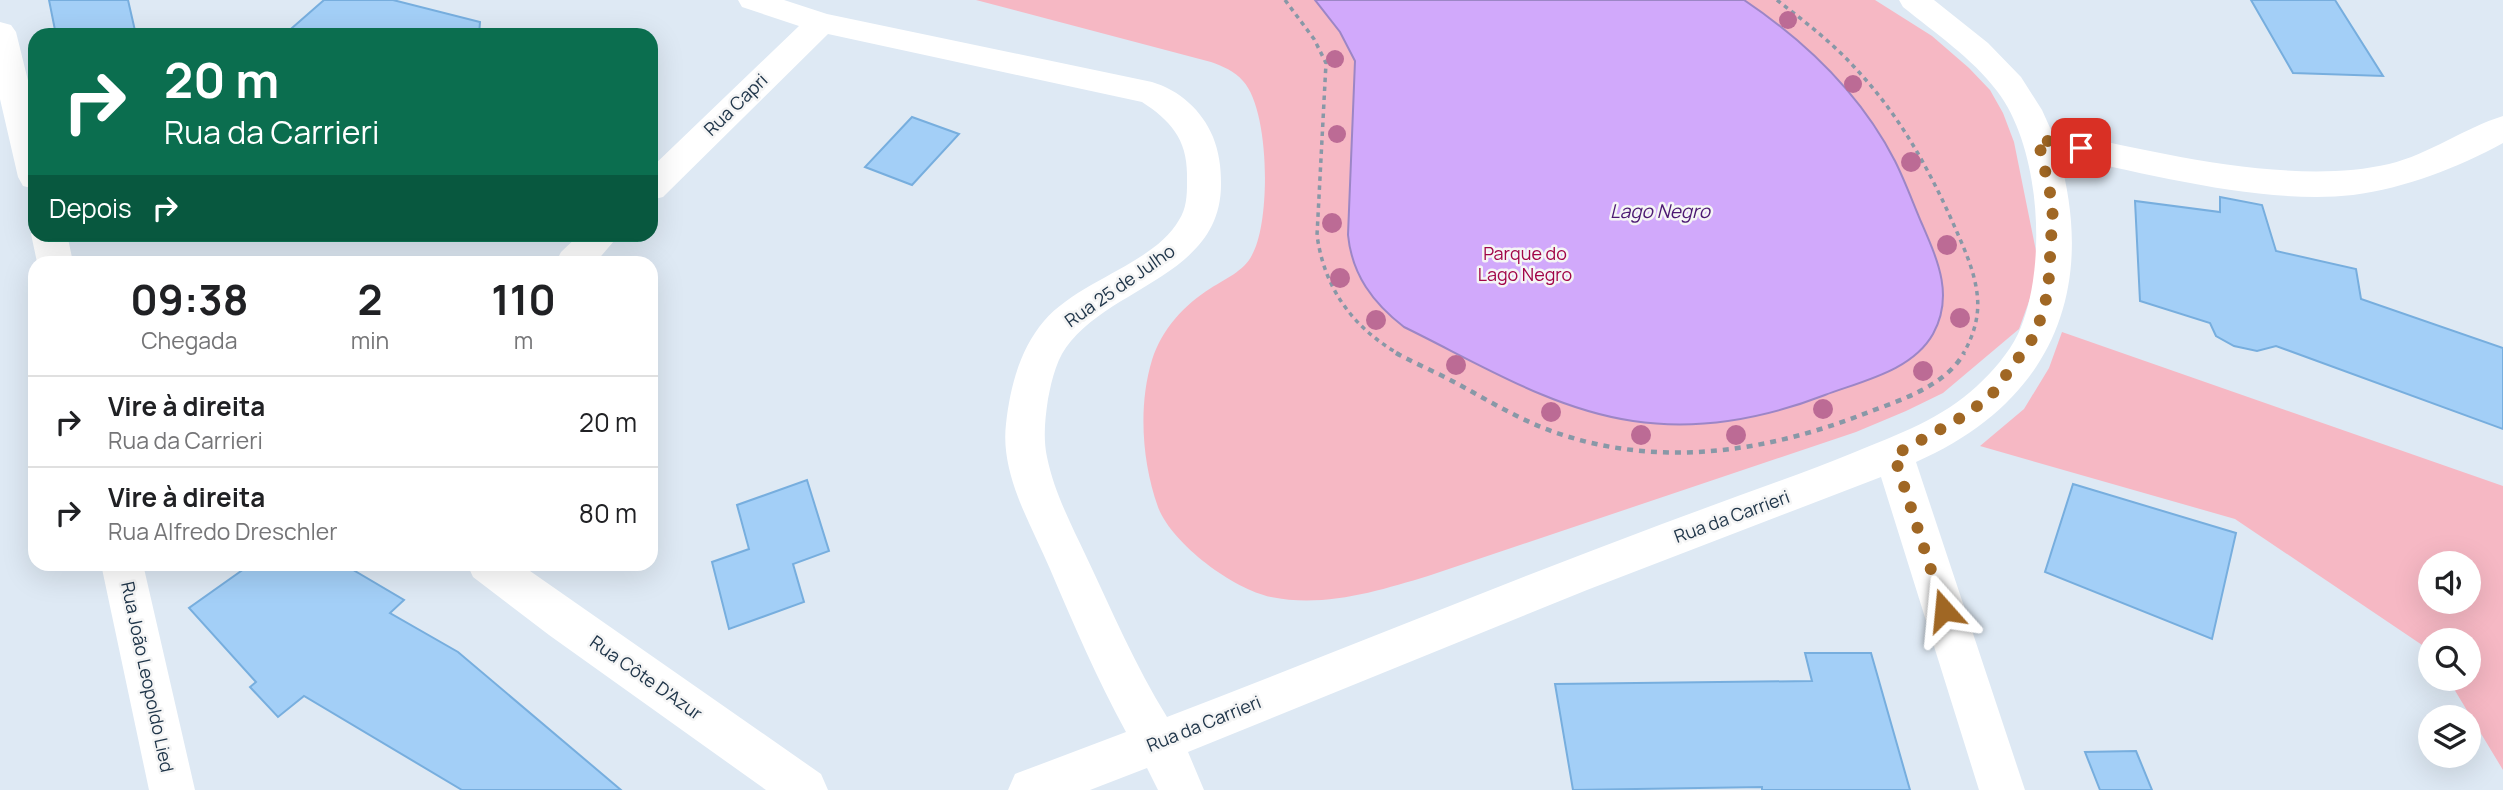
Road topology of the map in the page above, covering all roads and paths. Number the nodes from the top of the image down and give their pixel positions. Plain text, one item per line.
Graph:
1 (753, 0) edge
2 (1285, 0) edge
3 (1777, 0) edge
4 (1914, 0) edge
5 (821, 23) junction
6 (0, 32) edge
7 (2503, 128) edge
8 (2038, 139) junction
9 (28, 148) edge
10 (658, 181) edge
11 (595, 242) edge
12 (580, 256) edge
13 (1894, 455) junction
14 (124, 571) edge
15 (497, 571) edge
16 (1157, 744) junction
17 (172, 790) edge
18 (805, 790) edge
19 (1031, 790) edge
20 (1181, 790) edge
21 (2002, 790) edge

1 - 5 street, Rua 25 de Julho
2 - 3 path
4 - 8 street, Rua da Carrieri
5 - 10 street, Rua Capri
5 - 16 street, Rua 25 de Julho
6 - 9 street
7 - 8 street
8 - 13 street, Rua da Carrieri
11 - 12 street
13 - 16 street, Rua da Carrieri
13 - 21 street
14 - 17 street, Rua João Leopoldo Lied
15 - 18 street, Rua Côte D'Azur
16 - 19 street, Rua da Carrieri
16 - 20 street, Rua 25 de Julho

